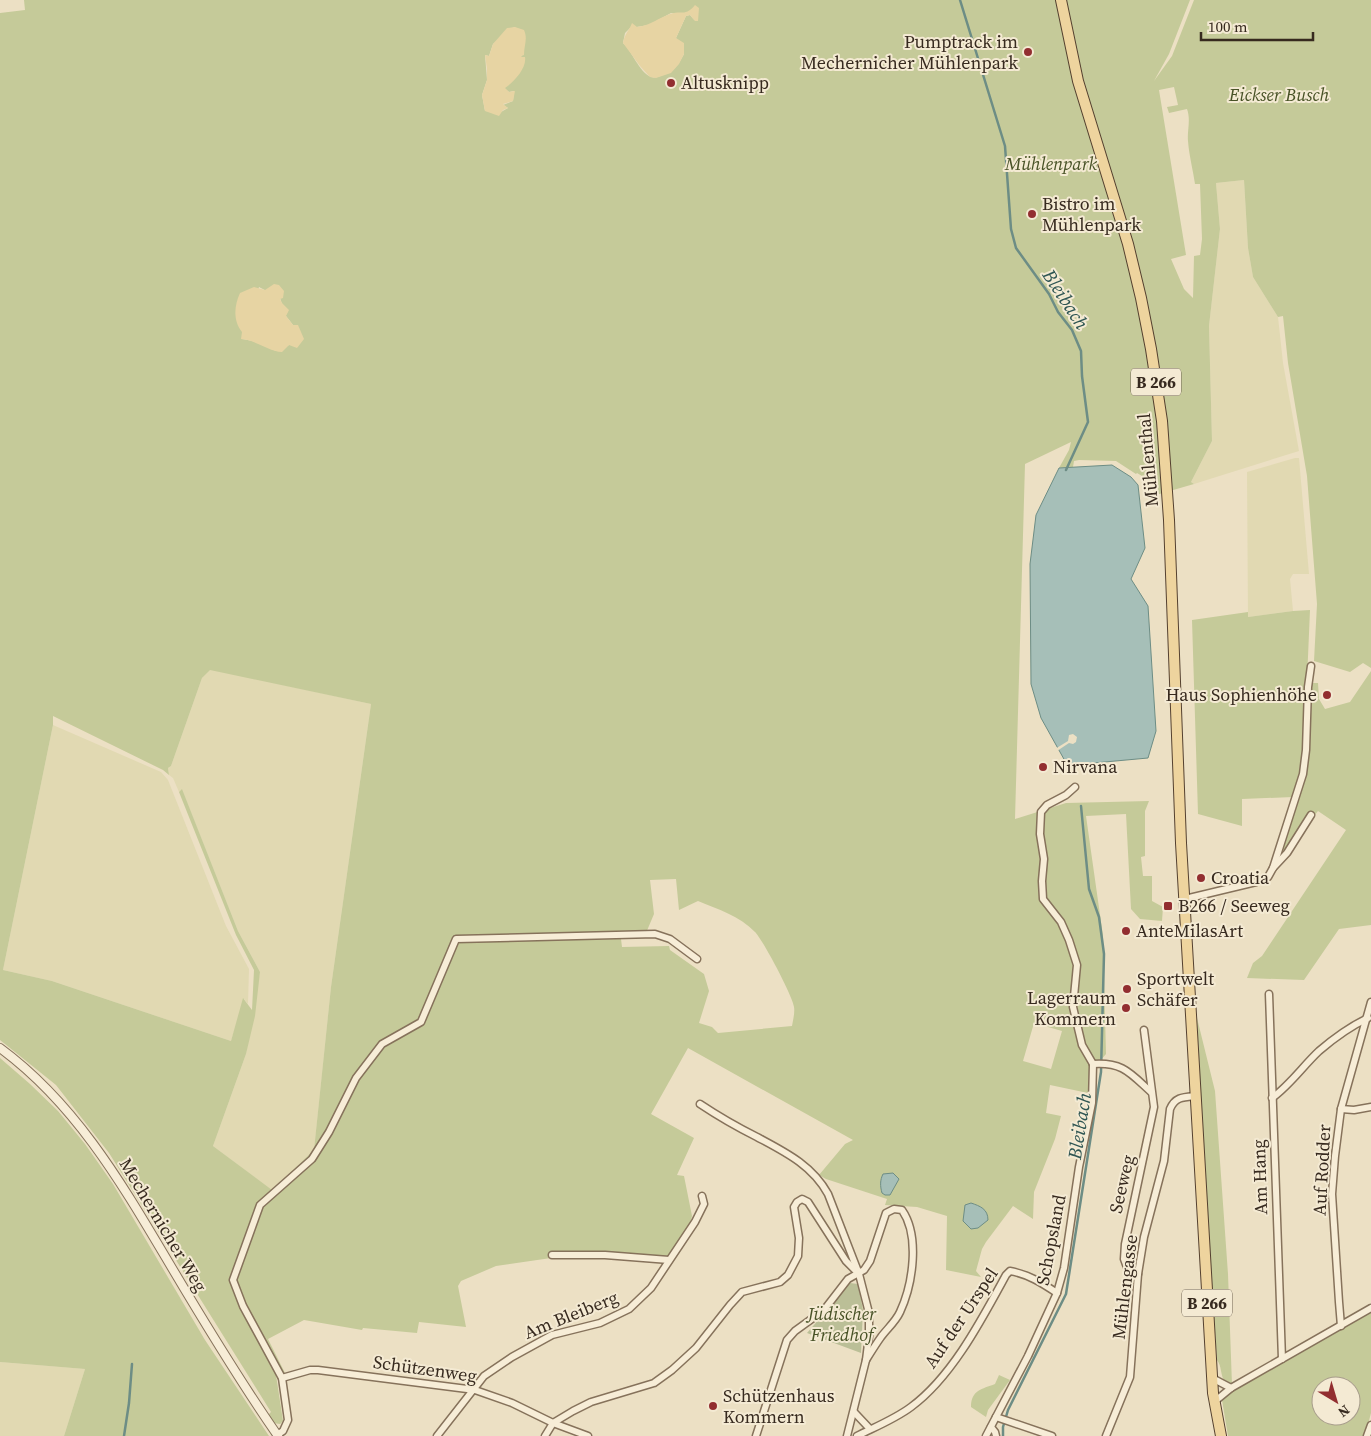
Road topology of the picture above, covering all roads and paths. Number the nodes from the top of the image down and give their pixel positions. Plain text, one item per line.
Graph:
1 (1061, 0) edge
2 (1312, 666) dead end
3 (1075, 788) dead end
4 (1312, 815) dead end
5 (1273, 868) junction
6 (1185, 899) junction
7 (697, 959) dead end
8 (1269, 994) dead end
9 (1371, 1002) edge
10 (1369, 1018) edge
11 (1144, 1030) dead end
12 (0, 1048) edge
13 (1099, 1063) junction
14 (1152, 1093) junction
15 (1194, 1096) junction
16 (1272, 1098) junction
17 (700, 1104) dead end
18 (1371, 1107) edge
19 (1341, 1109) junction
20 (702, 1196) dead end
21 (552, 1255) dead end
22 (669, 1260) junction
23 (859, 1274) junction
24 (1138, 1274) junction
25 (1057, 1293) junction
26 (1371, 1308) edge
27 (1342, 1326) junction
28 (1282, 1359) junction
29 (866, 1360) junction
30 (282, 1378) junction
31 (1212, 1378) junction
32 (1230, 1388) junction
33 (475, 1390) junction
34 (1214, 1402) junction
35 (854, 1412) junction
36 (999, 1418) junction
37 (553, 1423) junction
38 (1371, 1425) edge
39 (990, 1427) junction
40 (870, 1429) junction
41 (277, 1436) edge
42 (437, 1436) edge
43 (544, 1436) edge
44 (588, 1436) edge
45 (756, 1436) edge
46 (847, 1436) edge
47 (857, 1436) edge
48 (986, 1436) edge
49 (996, 1436) edge
50 (1052, 1436) edge
51 (1106, 1436) edge
52 (1221, 1436) edge
53 (1368, 1436) edge

1 - 6 main road, Mühlenthal / B 266
2 - 5 street
3 - 13 street
4 - 5 street
5 - 6 street
6 - 15 main road, B 266
7 - 30 street
8 - 16 street, Am Hang
9 - 10 street, Auf Rodder
10 - 16 street
10 - 19 street, Auf Rodder
11 - 14 street, Seeweg
12 - 41 street, Mechernicher Weg
13 - 14 street
13 - 25 street, Schopsland
14 - 24 street, Seeweg
15 - 24 street, Mühlengasse
15 - 31 main road, B 266
16 - 28 street, Am Hang
17 - 23 street
18 - 19 street
19 - 27 street, Auf Rodder
20 - 22 street, Am Bleiberg
21 - 22 street
22 - 33 street, Am Bleiberg
23 - 29 street
23 - 29 street
23 - 37 street
23 - 45 street
24 - 51 street, Mühlengasse
25 - 36 street, Schopsland
25 - 40 street, Auf der Urspel
26 - 27 street
27 - 28 street
28 - 32 street
29 - 35 street
30 - 33 street, Schützenweg
30 - 41 street
31 - 32 street
31 - 34 main road, B 266
32 - 34 street
33 - 37 street, Schützenweg
33 - 42 street, Am Bleiberg
34 - 52 main road, B 266
35 - 40 street
35 - 46 street
36 - 39 street, Schopsland
36 - 50 street
37 - 43 street
37 - 44 street, Schützenweg
38 - 53 street
39 - 48 street, Schopsland
39 - 49 street
40 - 47 street, Auf der Urspel

